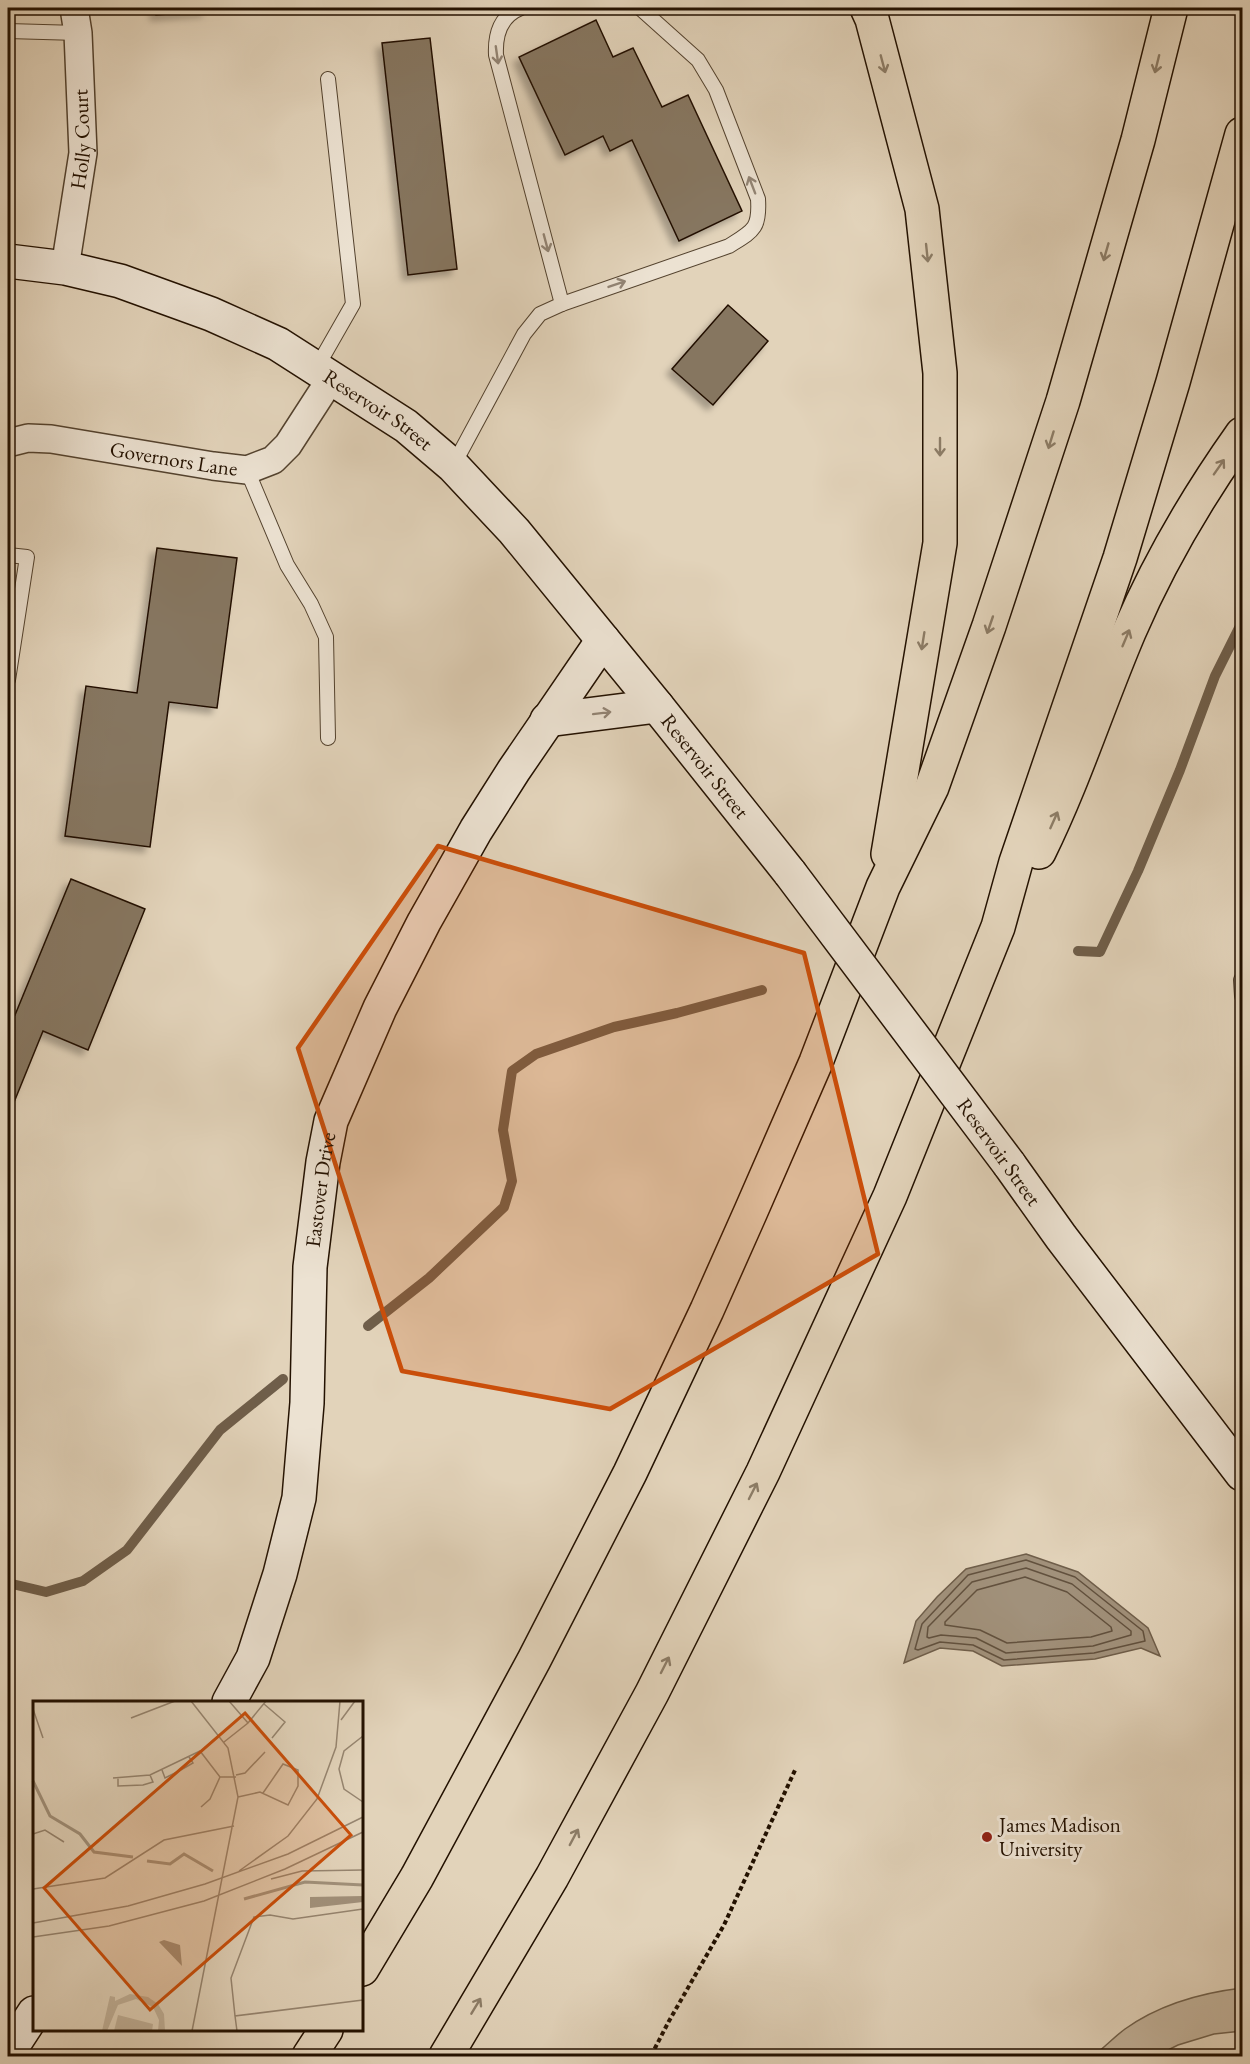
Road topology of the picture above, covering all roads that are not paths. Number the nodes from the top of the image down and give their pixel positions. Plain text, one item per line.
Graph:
1 (521, 8) edge
2 (640, 8) edge
3 (867, 8) edge
4 (1171, 8) edge
5 (76, 20) edge
6 (8, 32) edge
7 (328, 80) dead end
8 (1242, 134) edge
9 (8, 261) edge
10 (65, 268) junction
11 (562, 304) junction
12 (324, 372) junction
13 (1242, 434) edge
14 (8, 443) edge
15 (453, 466) junction
16 (247, 470) junction
17 (8, 555) edge
18 (603, 640) junction
19 (8, 680) edge
20 (657, 706) junction
21 (547, 720) junction
22 (328, 738) dead end
23 (883, 887) junction
24 (998, 927) junction
25 (1242, 978) edge
26 (1242, 996) edge
27 (1242, 1474) edge
28 (230, 1701) edge
29 (363, 1968) edge
30 (33, 2015) edge
31 (325, 2031) edge
32 (8, 2053) edge
33 (309, 2056) edge
34 (446, 2056) edge

1 -> 11 lane
11 -> 2 lane
3 -> 23 highway
4 -> 23 highway
5 - 6 lane
5 - 10 street, Holly Court
7 - 12 lane
8 - 24 highway
9 - 10 main road, Reservoir Street
10 - 12 main road, Reservoir Street
11 - 15 lane
12 - 15 main road, Reservoir Street
12 - 16 street, Governors Lane
24 -> 13 highway
14 - 16 street, Governors Lane
15 - 18 main road, Reservoir Street
16 - 22 lane
17 - 19 lane
18 - 20 main road, Reservoir Street
18 - 21 main road, Eastover Drive
21 -> 20 main road
20 - 27 main road, Reservoir Street, bridge
21 - 28 main road, Eastover Drive
23 - 29 highway
34 -> 24 highway
25 - 26 lane
30 - 32 main road
31 - 33 highway

